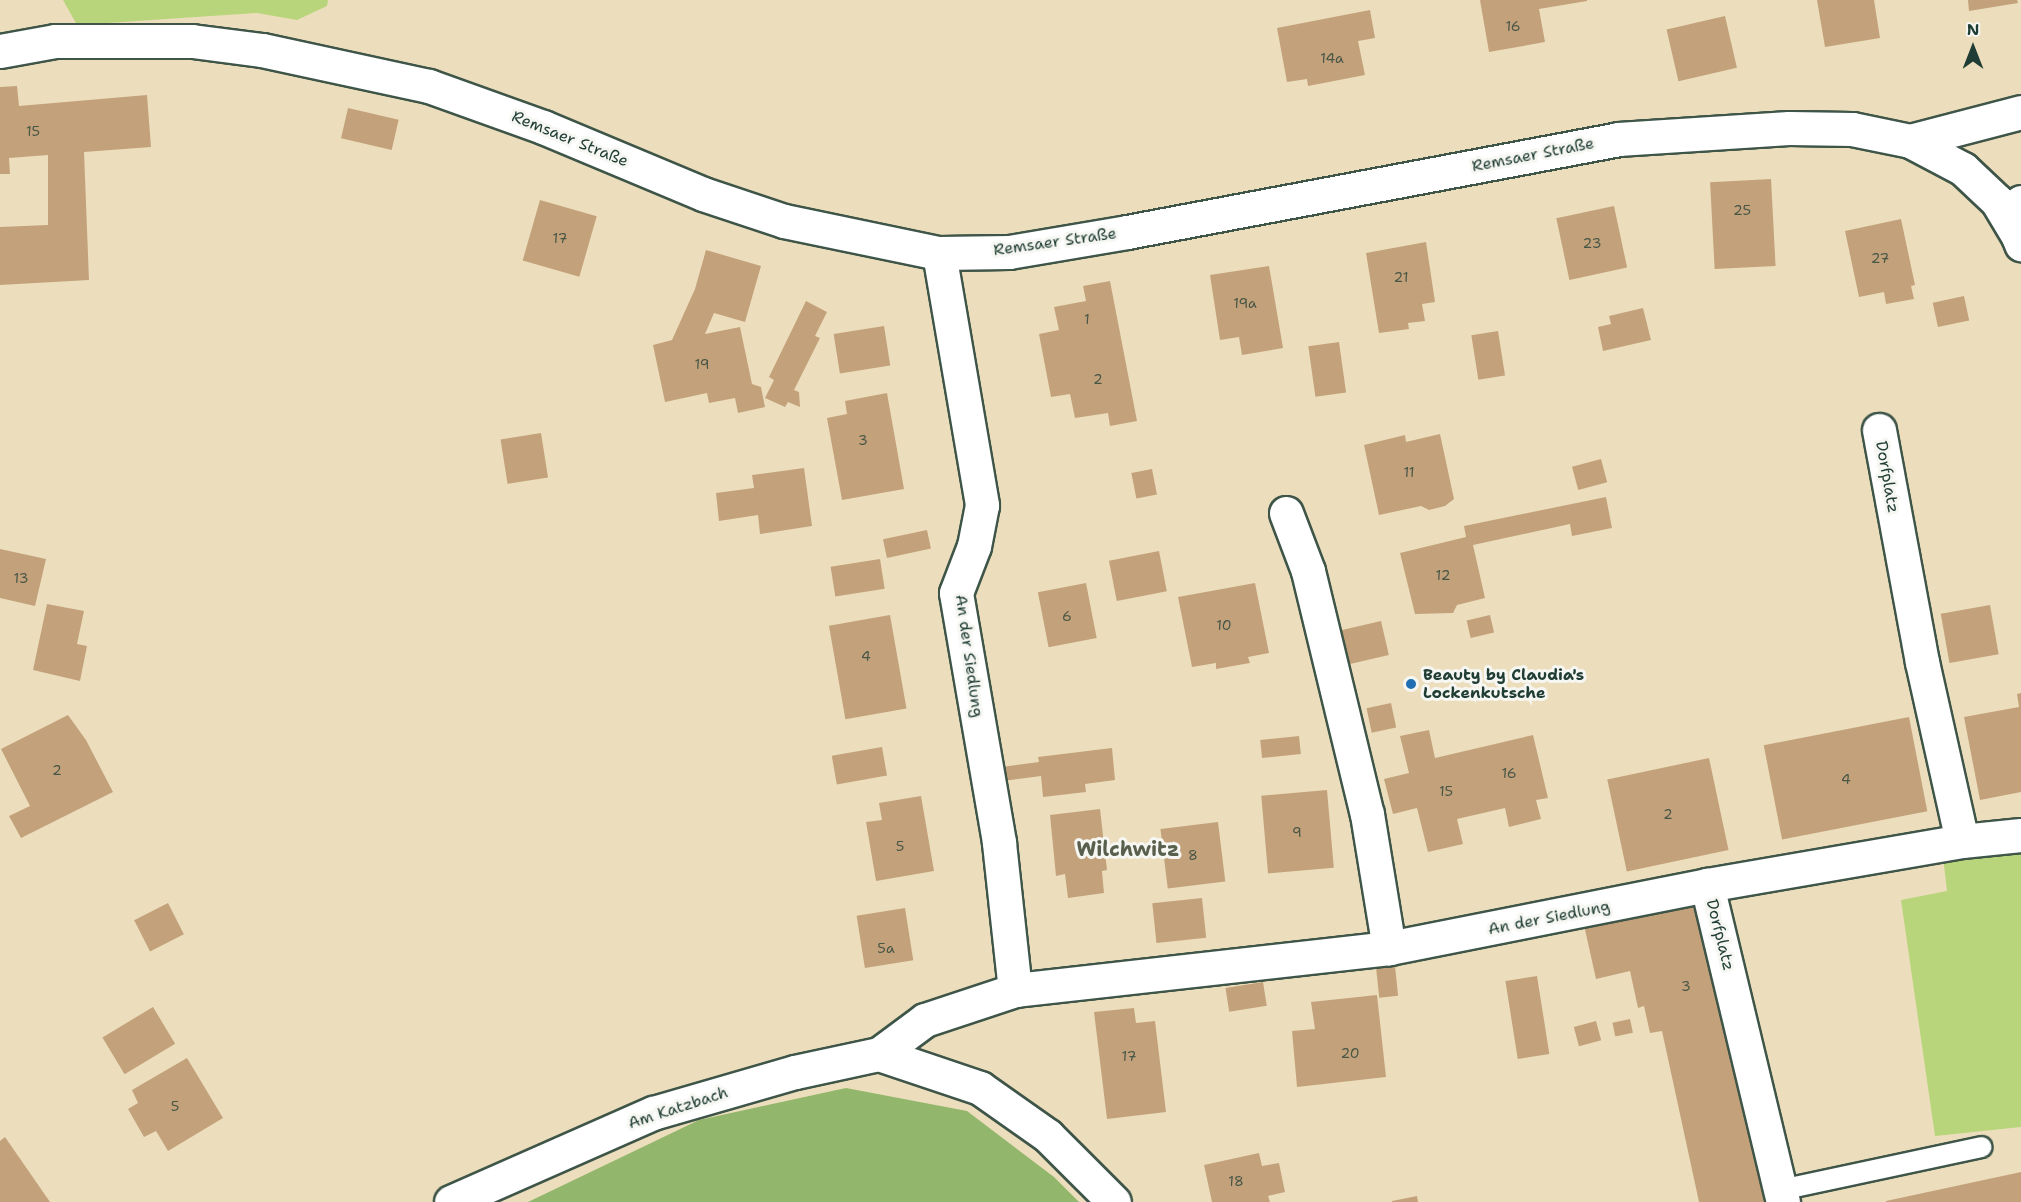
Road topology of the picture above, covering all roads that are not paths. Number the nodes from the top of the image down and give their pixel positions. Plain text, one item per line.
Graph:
1 (0, 51) edge
2 (2021, 112) edge
3 (1910, 141) junction
4 (2021, 202) edge
5 (2019, 240) edge
6 (939, 253) junction
7 (1879, 430) dead end
8 (1286, 513) dead end
9 (2021, 835) edge
10 (1962, 841) junction
11 (1707, 885) junction
12 (1389, 948) junction
13 (1015, 990) junction
14 (879, 1054) junction
15 (1981, 1148) dead end
16 (1782, 1196) edge
17 (451, 1202) edge
18 (1114, 1202) edge

1 - 6 street, Remsaer Straße
2 - 3 street, Remsaer Straße
3 - 5 street
3 - 6 street, Remsaer Straße
4 - 5 street
6 - 13 street, An der Siedlung
7 - 10 street, Dorfplatz
8 - 12 street
9 - 10 street, Dorfplatz
10 - 11 street, Dorfplatz
11 - 12 street, An der Siedlung
11 - 16 street, Dorfplatz
12 - 13 street, An der Siedlung
13 - 14 street, An der Siedlung
14 - 17 street, Am Katzbach
14 - 18 street
15 - 16 lane

